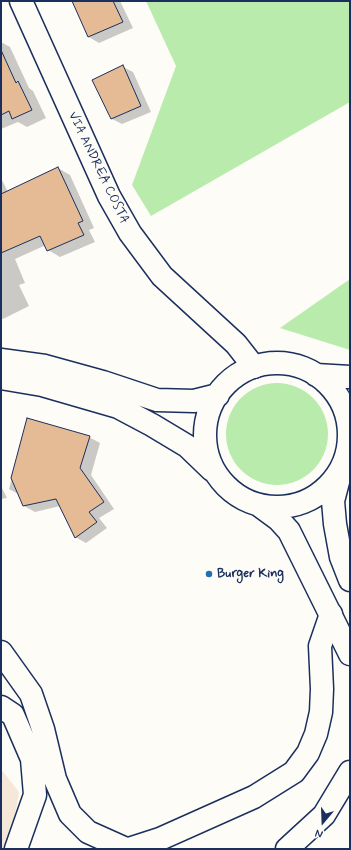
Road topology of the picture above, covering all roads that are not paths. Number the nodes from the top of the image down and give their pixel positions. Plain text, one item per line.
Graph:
1 (21, 1) edge
2 (1, 360) edge
3 (254, 367) junction
4 (316, 375) junction
5 (350, 377) edge
6 (1, 378) edge
7 (218, 395) junction
8 (342, 470) junction
9 (214, 472) junction
10 (260, 506) junction
11 (335, 524) junction
12 (350, 542) edge
13 (350, 580) edge
14 (331, 614) junction
15 (1, 652) edge
16 (350, 654) edge
17 (1, 707) edge
18 (350, 772) edge
19 (16, 849) edge
20 (128, 849) edge
21 (287, 849) edge

1 - 3 main road, VIA ANDREA COSTA
2 - 7 main road
3 - 4 main road
3 - 7 main road
4 - 5 main road
4 - 8 main road
6 - 9 main road
7 - 9 main road
8 - 10 main road
8 - 11 main road
9 - 10 main road
10 - 14 main road
11 - 12 main road
11 - 13 main road
14 - 16 main road
14 - 20 main road
15 - 20 main road
17 - 19 main road
18 - 21 main road

